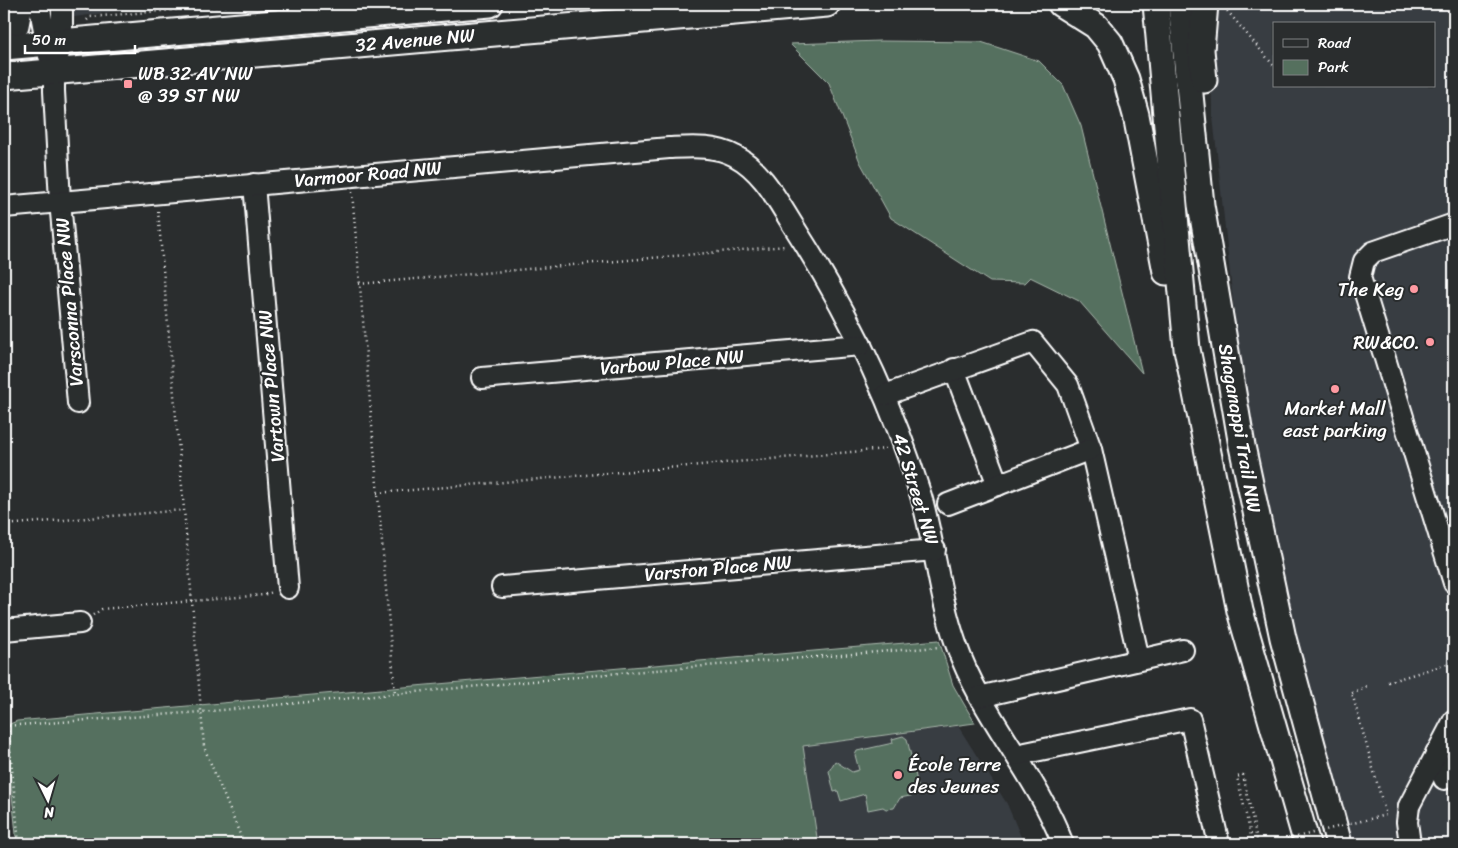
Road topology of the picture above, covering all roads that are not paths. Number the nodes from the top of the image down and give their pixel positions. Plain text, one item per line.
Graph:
1 (20, 4) edge
2 (39, 4) edge
3 (62, 4) edge
4 (490, 4) edge
5 (827, 4) edge
6 (1061, 4) edge
7 (1156, 4) edge
8 (1181, 4) edge
9 (1205, 4) edge
10 (4, 31) edge
11 (54, 43) junction
12 (4, 47) edge
13 (54, 72) junction
14 (4, 76) edge
15 (732, 154) joint
16 (254, 184) junction
17 (60, 201) junction
18 (4, 207) edge
19 (1454, 224) edge
20 (1216, 292) junction
21 (861, 345) junction
22 (1187, 349) junction
23 (954, 369) junction
24 (482, 378) dead end
25 (885, 395) junction
26 (78, 403) dead end
27 (1092, 449) junction
28 (998, 485) junction
29 (948, 504) dead end
30 (935, 550) junction
31 (1454, 583) edge
32 (502, 587) dead end
33 (288, 588) road end
34 (80, 623) road end
35 (4, 630) edge
36 (1183, 650) dead end
37 (1139, 659) junction
38 (979, 697) junction
39 (1454, 720) edge
40 (1436, 753) junction
41 (1016, 755) junction
42 (1444, 779) dead end
43 (1063, 844) edge
44 (1219, 844) edge
45 (1306, 844) edge
46 (1339, 844) edge
47 (1410, 844) edge

1 - 10 main road
2 - 11 street
3 - 11 street
4 - 11 main road, 32 Avenue NW
5 - 13 main road, 32 Avenue NW
6 - 22 main road
7 - 22 main road, Shaganappi Trail NW
8 - 20 main road, Shaganappi Trail NW
9 - 20 main road
11 - 12 main road, 32 Avenue NW
11 - 13 street, Varsconna Place NW
13 - 14 main road, 32 Avenue NW
13 - 17 street, Varsconna Place NW
15 - 16 street, Varmoor Road NW
15 - 21 street, 42 Street NW
16 - 17 street, Varmoor Road NW
16 - 33 street, Vartown Place NW
17 - 18 street, Varmoor Road NW
17 - 26 street, Varsconna Place NW
19 - 31 street
20 - 46 main road, Shaganappi Trail NW
21 - 24 street, Varbow Place NW
21 - 25 street, 42 Street NW
22 - 45 main road, Shaganappi Trail NW
23 - 25 street
23 - 27 street
23 - 28 street
25 - 30 street, 42 Street NW
27 - 28 street
27 - 37 street
28 - 29 street
30 - 32 street, Varston Place NW
30 - 38 street, 42 Street NW
34 - 35 street
36 - 37 street
37 - 38 street
38 - 41 street, 42 Street NW
39 - 40 street
40 - 42 street
40 - 47 street
41 - 43 street, 42 Street NW
41 - 44 street

